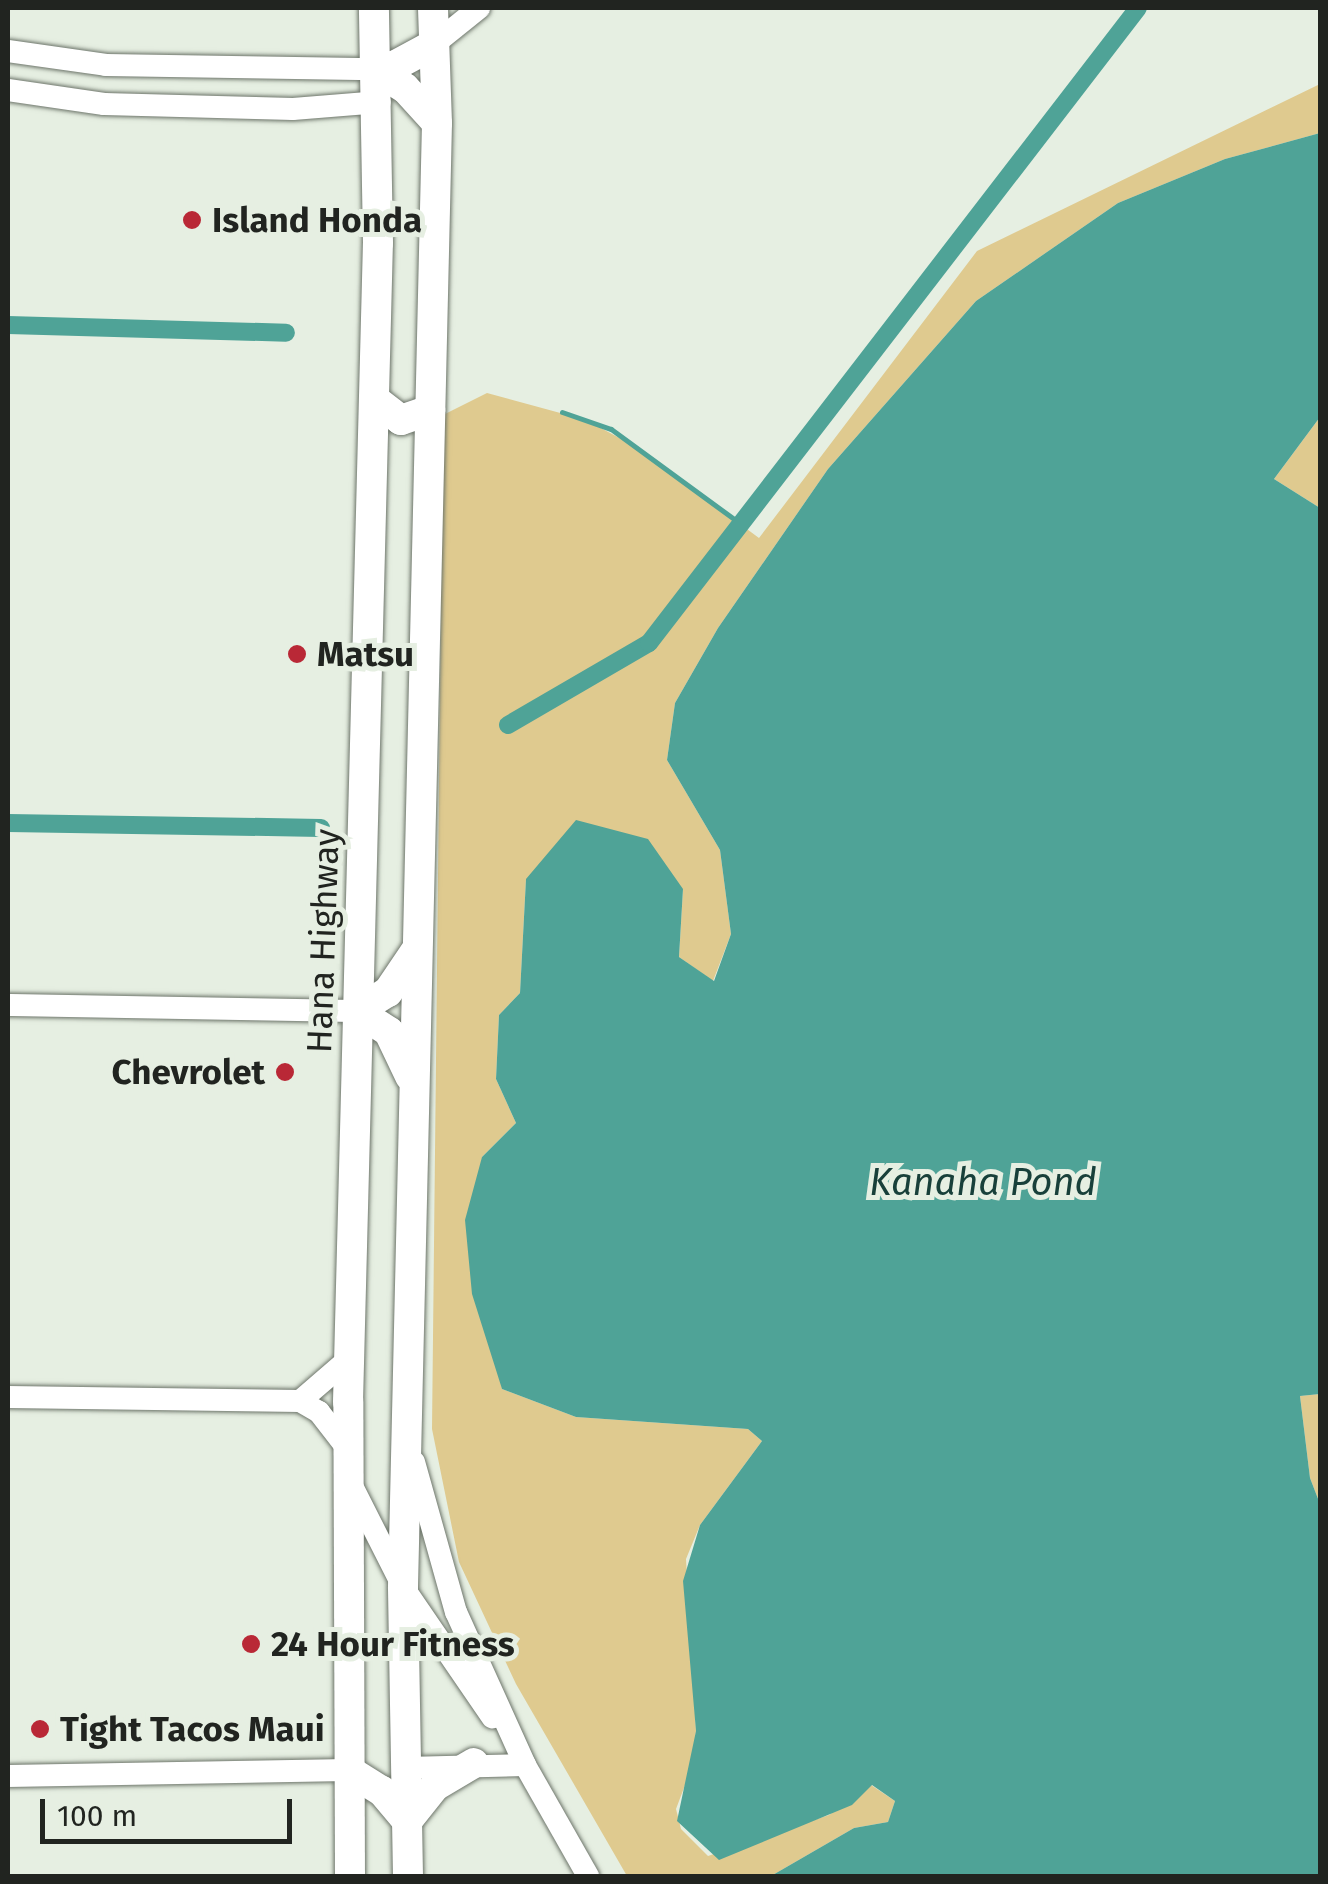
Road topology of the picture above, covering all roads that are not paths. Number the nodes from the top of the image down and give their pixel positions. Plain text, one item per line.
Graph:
1 (374, 8) edge
2 (433, 8) edge
3 (479, 8) edge
4 (433, 45) junction
5 (8, 51) edge
6 (166, 67) junction
7 (362, 70) junction
8 (8, 90) edge
9 (392, 95) junction
10 (168, 106) junction
11 (437, 123) junction
12 (374, 399) junction
13 (430, 410) junction
14 (416, 950) junction
15 (8, 1006) edge
16 (357, 1011) junction
17 (413, 1088) junction
18 (350, 1358) junction
19 (8, 1397) edge
20 (300, 1401) junction
21 (405, 1426) junction
22 (350, 1467) junction
23 (402, 1587) junction
24 (474, 1763) junction
25 (526, 1765) junction
26 (405, 1768) junction
27 (348, 1770) junction
28 (8, 1776) edge
29 (406, 1822) junction
30 (350, 1876) edge
31 (408, 1876) edge
32 (588, 1876) edge

1 - 7 main road
2 - 4 main road
3 - 4 street
4 - 7 main road
4 - 9 main road
4 - 11 main road
5 - 6 street
6 - 7 street
6 - 10 street
7 - 9 main road
8 - 10 street
9 - 10 street
9 - 11 main road
9 - 12 main road, Hana Highway
11 - 13 main road
12 - 13 main road
12 - 16 main road, Hana Highway
13 - 14 main road
14 - 16 main road
14 - 17 main road
15 - 16 street
16 - 17 main road
16 - 18 main road, Hana Highway
17 - 21 main road
18 - 20 street
18 - 22 main road, Hana Highway
19 - 20 street
20 - 22 street
21 - 23 main road
21 - 25 street
22 - 23 street
22 - 27 main road, Hana Highway
23 - 25 street
23 - 26 main road
24 - 25 street
24 - 26 street
24 - 29 main road
25 - 32 street
26 - 27 main road
26 - 29 main road
27 - 28 street
27 - 29 main road
27 - 30 main road, Hana Highway
29 - 31 main road

